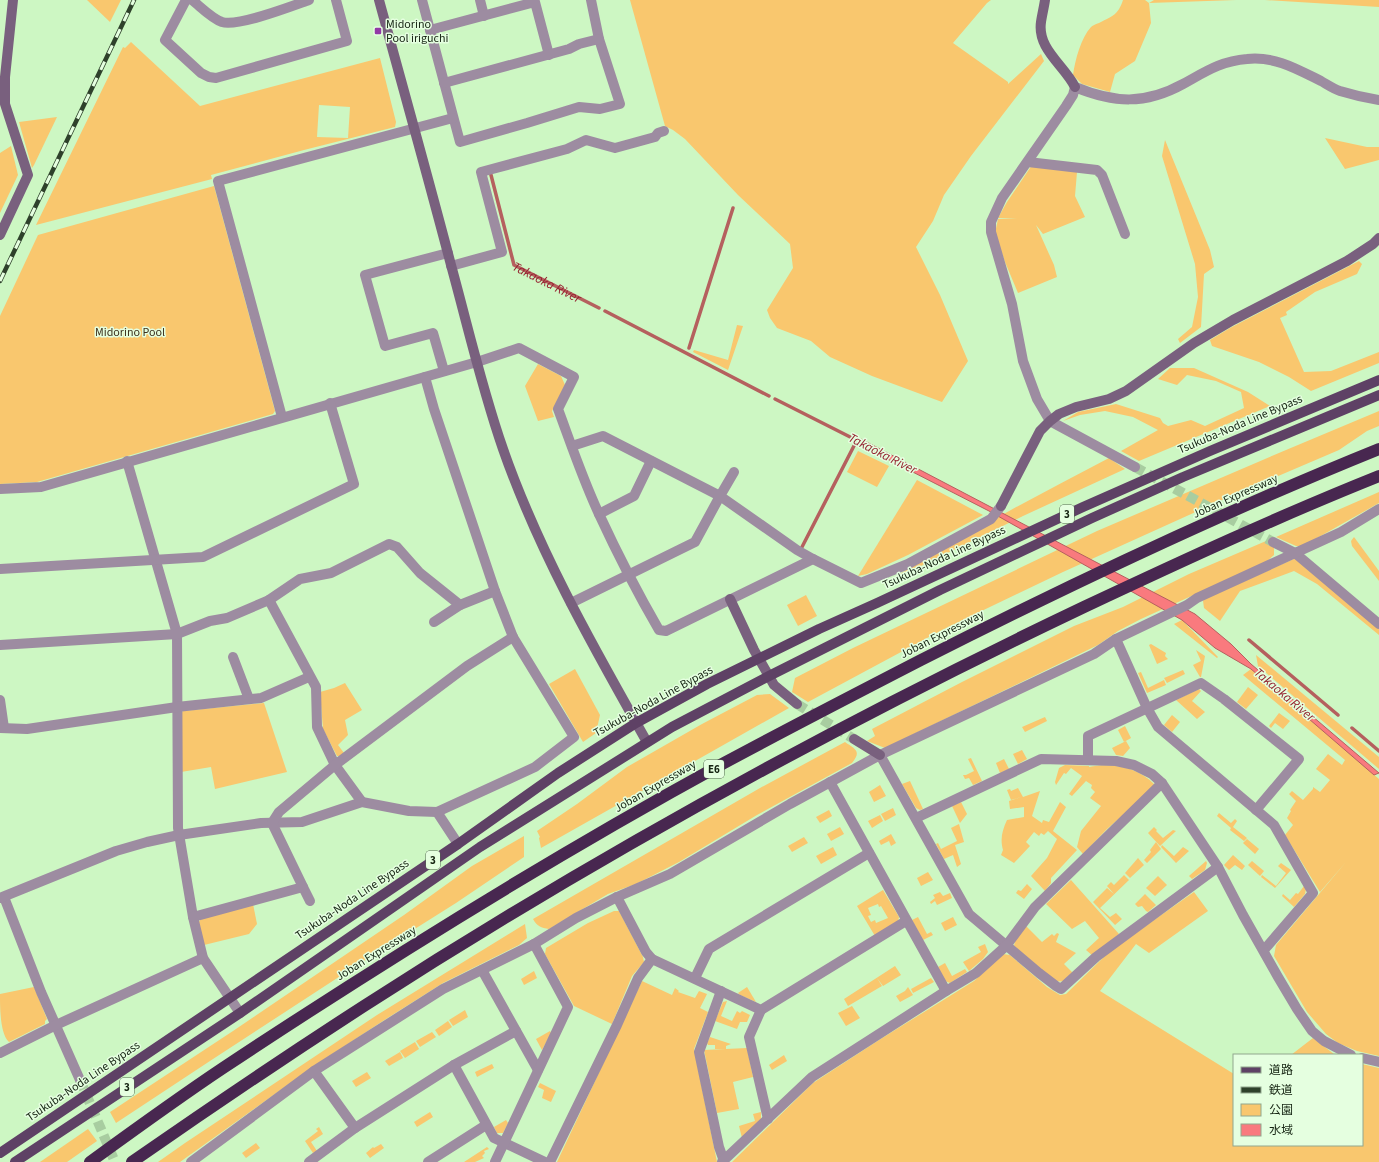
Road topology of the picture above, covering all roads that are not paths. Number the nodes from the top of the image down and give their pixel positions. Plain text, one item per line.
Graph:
1 (13, 0) edge
2 (186, 0) edge
3 (192, 0) edge
4 (309, 0) edge
5 (336, 0) edge
6 (379, 0) edge
7 (422, 0) edge
8 (480, 0) edge
9 (592, 0) edge
10 (1045, 0) edge
11 (484, 16) junction
12 (430, 30) junction
13 (600, 38) junction
14 (549, 55) junction
15 (444, 83) junction
16 (1075, 87) junction
17 (1379, 100) edge
18 (453, 118) junction
19 (414, 130) junction
20 (664, 131) dead end
21 (1028, 162) junction
22 (1125, 234) dead end
23 (0, 235) edge
24 (1379, 238) edge
25 (448, 253) junction
26 (451, 266) junction
27 (477, 362) junction
28 (444, 371) junction
29 (424, 377) junction
30 (1379, 380) edge
31 (1379, 395) edge
32 (330, 403) junction
33 (282, 417) junction
34 (1050, 421) junction
35 (572, 446) junction
36 (1379, 449) edge
37 (127, 461) junction
38 (651, 461) junction
39 (1135, 466) tunnel mouth
40 (734, 472) dead end
41 (1379, 476) edge
42 (0, 489) edge
43 (720, 496) junction
44 (1379, 509) edge
45 (599, 514) junction
46 (1273, 542) tunnel mouth
47 (1295, 552) junction
48 (813, 559) junction
49 (155, 560) junction
50 (0, 569) edge
51 (628, 575) junction
52 (495, 591) junction
53 (730, 599) junction
54 (269, 600) junction
55 (571, 603) junction
56 (460, 605) junction
57 (434, 622) dead end
58 (1379, 624) edge
59 (176, 634) junction
60 (513, 637) junction
61 (1116, 640) junction
62 (0, 645) edge
63 (233, 656) dead end
64 (759, 658) junction
65 (769, 676) junction
66 (310, 677) junction
67 (249, 699) junction
68 (0, 700) edge
69 (797, 704) tunnel mouth
70 (177, 707) junction
71 (1147, 708) junction
72 (636, 723) junction
73 (2, 728) edge
74 (854, 739) tunnel mouth
75 (647, 742) junction
76 (880, 755) junction
77 (1088, 759) junction
78 (335, 765) junction
79 (830, 782) junction
80 (1162, 783) junction
81 (362, 802) junction
82 (1256, 810) junction
83 (437, 812) junction
84 (916, 818) junction
85 (272, 823) junction
86 (179, 835) junction
87 (458, 844) junction
88 (869, 853) junction
89 (1218, 867) junction
90 (303, 887) junction
91 (617, 897) junction
92 (2, 898) edge
93 (310, 901) dead end
94 (193, 917) junction
95 (906, 921) junction
96 (534, 944) junction
97 (1006, 946) junction
98 (1264, 950) junction
99 (203, 958) junction
100 (652, 959) junction
101 (482, 970) junction
102 (695, 978) junction
103 (721, 991) junction
104 (946, 991) junction
105 (230, 997) junction
106 (761, 1010) junction
107 (240, 1013) junction
108 (56, 1025) junction
109 (516, 1031) junction
110 (1, 1049) edge
111 (1349, 1054) edge
112 (1363, 1058) edge
113 (1379, 1062) edge
114 (454, 1065) junction
115 (538, 1070) junction
116 (314, 1071) junction
117 (80, 1080) tunnel mouth
118 (768, 1119) junction
119 (486, 1125) junction
120 (355, 1128) junction
121 (504, 1143) junction
122 (0, 1153) edge
123 (723, 1161) edge
124 (15, 1162) edge
125 (90, 1162) edge
126 (132, 1162) edge
127 (191, 1162) edge
128 (309, 1162) edge
129 (428, 1162) edge
130 (495, 1162) edge
131 (545, 1162) edge
132 (550, 1162) edge

1 - 23 street
2 - 5 street
3 - 4 street
6 - 19 street
7 - 12 street
8 - 11 street
9 - 13 street
10 - 16 street
11 - 12 street
11 - 14 street
12 - 15 street
13 - 14 street
13 - 18 street
14 - 15 street
15 - 18 street
16 - 17 street
16 - 21 street
18 - 19 street
19 - 25 street
19 - 33 street
20 - 26 street
21 - 22 street
21 - 34 street
24 - 34 street
25 - 26 street
25 - 28 street
26 - 27 street
27 - 28 street
27 - 35 street
27 - 55 street
28 - 29 street
29 - 32 street
29 - 52 street
30 - 64 main road, Tsukuba-Noda Line Bypass / 3
31 - 65 main road, 3
32 - 33 street
32 - 49 street
33 - 37 street
34 - 39 street
34 - 48 street
35 - 38 street
35 - 45 street
36 - 125 highway, Joban Expressway / E6
37 - 42 street
37 - 49 street
38 - 43 street
38 - 45 street
40 - 43 street
41 - 126 highway, E6
43 - 48 street
43 - 51 street
44 - 47 street
45 - 51 street
46 - 47 street
47 - 58 street
47 - 61 street
48 - 53 street
49 - 50 street
49 - 59 street
51 - 53 street
51 - 55 street
52 - 56 street
52 - 60 street
53 - 64 street
54 - 56 street
54 - 59 street
54 - 66 street
55 - 72 street
56 - 57 street
59 - 62 street
59 - 70 street
60 - 78 street
60 - 83 street
61 - 71 street
61 - 76 street
63 - 67 street
64 - 65 street
64 - 72 main road, Tsukuba-Noda Line Bypass / 3
65 - 69 street
65 - 75 main road, 3
66 - 67 street
66 - 78 street
67 - 70 street
68 - 73 street
70 - 73 street
70 - 86 street
71 - 77 street
71 - 82 street
71 - 82 street
72 - 75 street
72 - 87 main road, Tsukuba-Noda Line Bypass / 3
74 - 76 street
75 - 107 main road, 3
76 - 79 street
76 - 84 street
77 - 80 street
77 - 84 street
78 - 81 street
78 - 85 street
79 - 88 street
79 - 91 street
80 - 89 street
80 - 97 street
81 - 83 street
81 - 85 street
82 - 98 street
83 - 87 street
84 - 97 street
85 - 86 street
85 - 90 street
86 - 92 street
86 - 94 street
87 - 105 main road, Tsukuba-Noda Line Bypass / 3
88 - 95 street
88 - 102 street
89 - 97 street
89 - 98 street
90 - 93 street
90 - 94 street
91 - 96 street
91 - 100 street
92 - 108 street
94 - 99 street
95 - 104 street
95 - 106 street
96 - 101 street
96 - 115 street
97 - 104 street
98 - 111 street
99 - 105 street
99 - 108 street
100 - 102 street
100 - 132 street
101 - 109 street
101 - 116 street
102 - 103 street
103 - 106 street
103 - 123 street
104 - 118 street
105 - 107 street
105 - 122 main road, Tsukuba-Noda Line Bypass / 3
106 - 118 street
107 - 124 main road, 3
108 - 110 street
108 - 117 street
109 - 114 street
109 - 115 street
112 - 113 street
114 - 119 street
114 - 120 street
115 - 121 street
116 - 120 street
116 - 127 street
118 - 123 street
119 - 121 street
119 - 129 street
120 - 128 street
121 - 130 street
121 - 131 street

